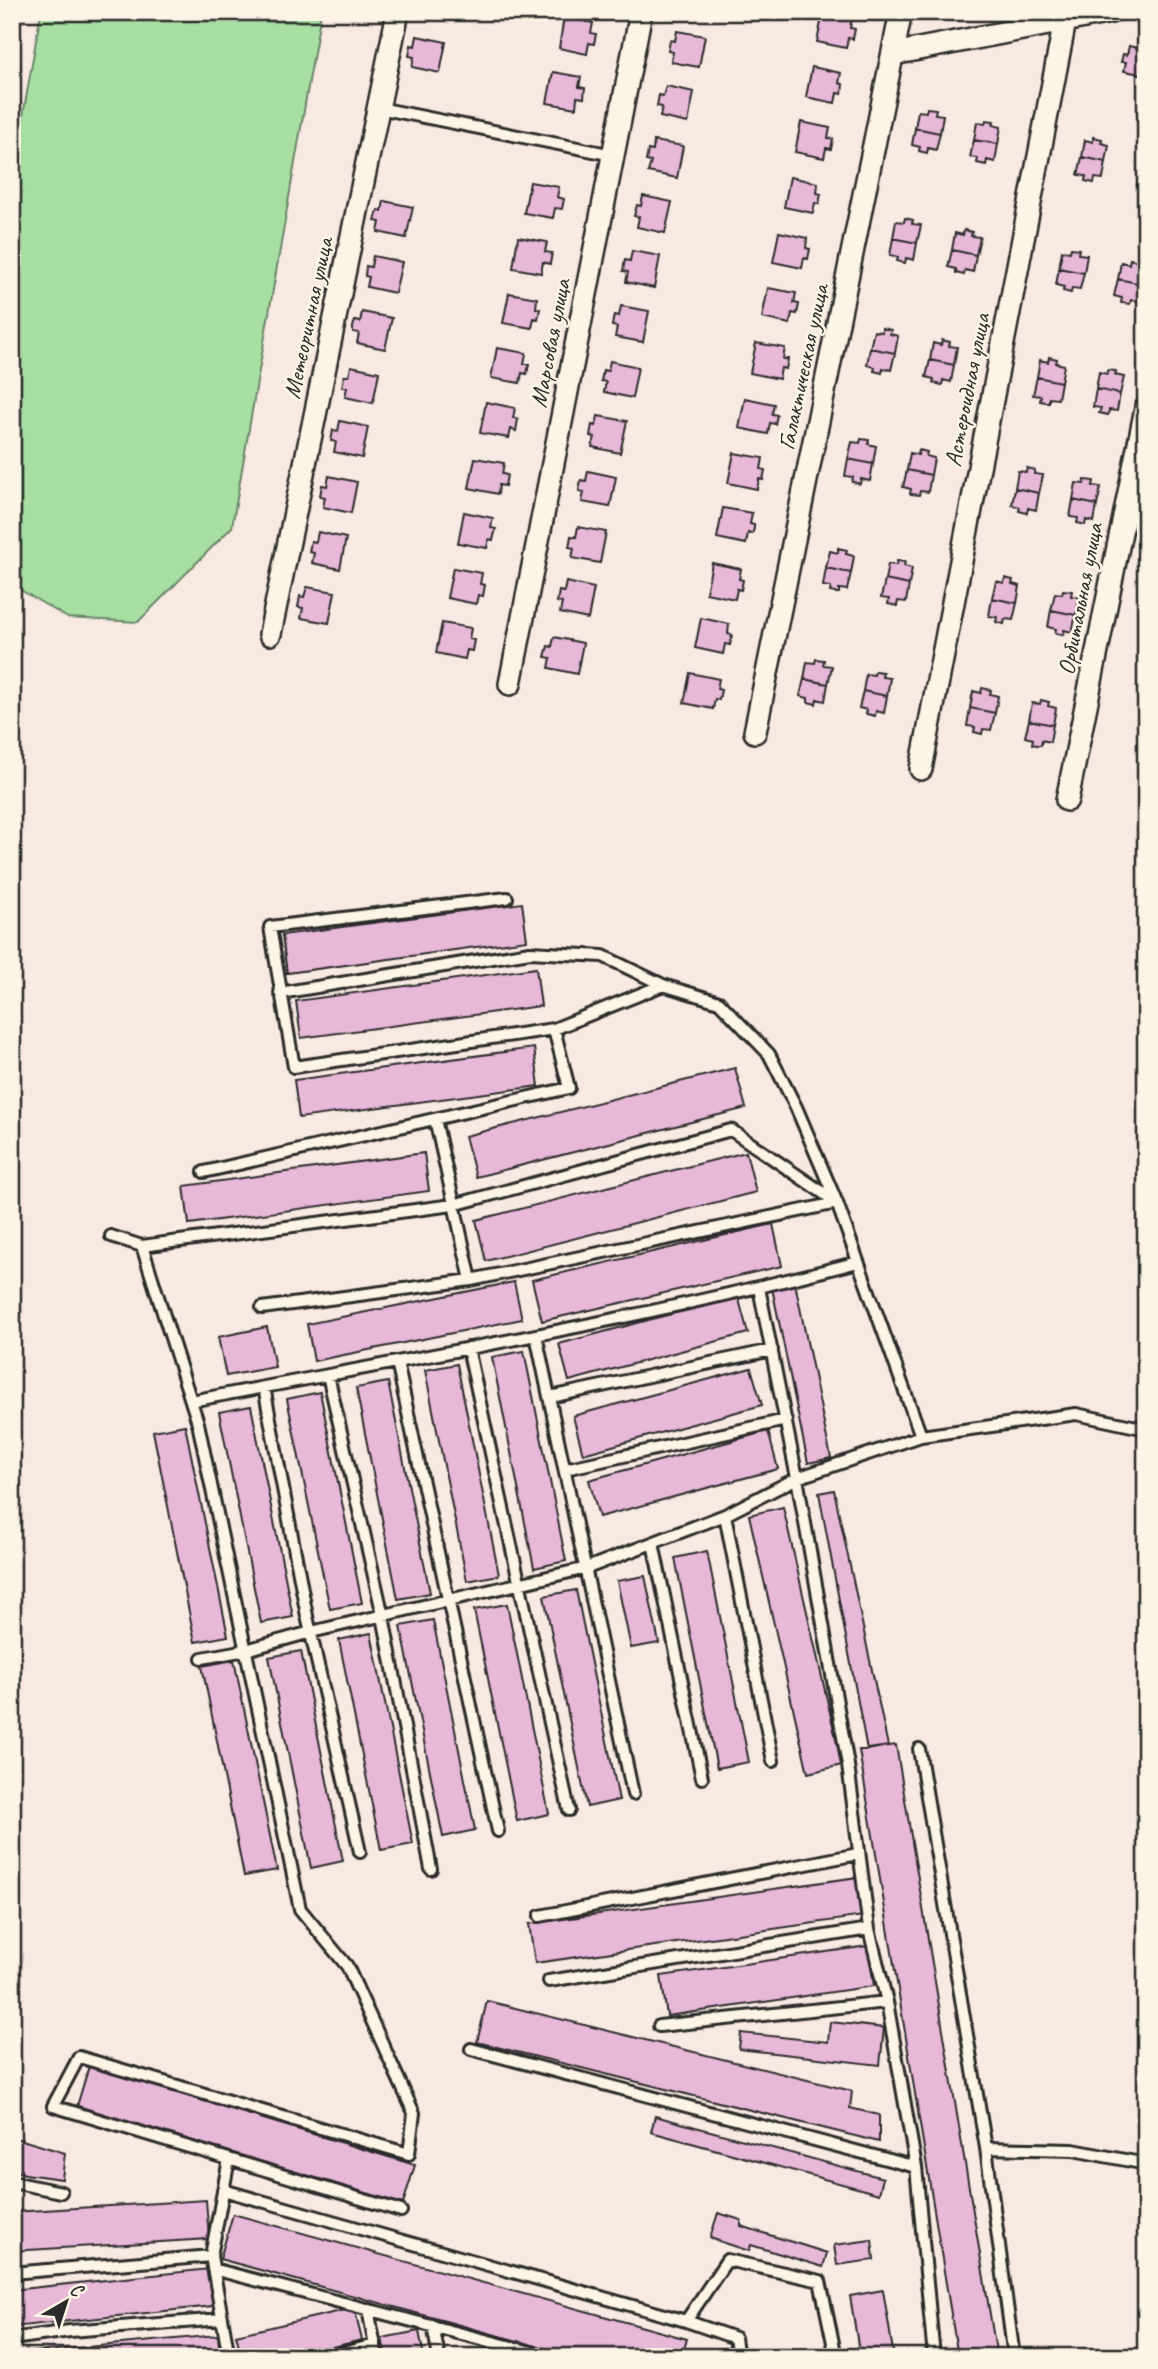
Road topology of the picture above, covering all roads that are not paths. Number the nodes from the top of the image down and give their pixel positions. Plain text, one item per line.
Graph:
1 (398, 12) edge
2 (641, 12) edge
3 (901, 12) edge
4 (1111, 12) edge
5 (1065, 21) junction
6 (893, 54) junction
7 (379, 108) junction
8 (613, 155) junction
9 (1146, 408) edge
10 (270, 634) dead end
11 (510, 684) dead end
12 (755, 732) dead end
13 (921, 769) dead end
14 (1067, 800) dead end
15 (507, 898) dead end
16 (663, 985) junction
17 (280, 993) junction
18 (554, 1029) junction
19 (435, 1119) junction
20 (204, 1172) dead end
21 (837, 1203) junction
22 (453, 1205) junction
23 (111, 1236) dead end
24 (142, 1246) junction
25 (858, 1262) junction
26 (471, 1280) junction
27 (759, 1288) junction
28 (262, 1308) dead end
29 (536, 1335) junction
30 (468, 1348) junction
31 (772, 1350) junction
32 (397, 1362) junction
33 (328, 1375) junction
34 (264, 1387) junction
35 (550, 1397) junction
36 (191, 1401) junction
37 (786, 1420) junction
38 (1146, 1429) edge
39 (921, 1436) junction
40 (565, 1469) junction
41 (797, 1478) junction
42 (725, 1515) junction
43 (653, 1543) junction
44 (587, 1568) junction
45 (519, 1584) junction
46 (449, 1600) junction
47 (383, 1616) junction
48 (311, 1632) junction
49 (246, 1650) junction
50 (202, 1658) dead end
51 (919, 1749) dead end
52 (773, 1761) dead end
53 (702, 1778) dead end
54 (633, 1794) dead end
55 (569, 1810) dead end
56 (498, 1831) dead end
57 (360, 1852) dead end
58 (858, 1854) junction
59 (431, 1868) dead end
60 (540, 1916) dead end
61 (869, 1929) junction
62 (549, 1981) dead end
63 (887, 2001) junction
64 (659, 2026) dead end
65 (471, 2049) dead end
66 (986, 2148) junction
67 (229, 2160) junction
68 (1146, 2164) edge
69 (916, 2168) junction
70 (12, 2182) edge
71 (223, 2190) junction
72 (61, 2192) dead end
73 (401, 2211) dead end
74 (211, 2256) junction
75 (213, 2269) junction
76 (12, 2273) edge
77 (368, 2309) junction
78 (222, 2319) junction
79 (686, 2321) junction
80 (433, 2326) junction
81 (12, 2339) edge
82 (375, 2345) junction
83 (519, 2353) edge
84 (229, 2357) edge
85 (327, 2357) edge
86 (377, 2357) edge
87 (439, 2357) edge
88 (550, 2357) edge
89 (738, 2357) edge
90 (836, 2357) edge
91 (934, 2357) edge
92 (1014, 2357) edge

1 - 7 street, Метеоритная улица
2 - 8 street, Марсовая улица
3 - 6 street, Галактическая улица
4 - 5 street
5 - 6 street
5 - 13 street, Астероидная улица
6 - 12 street, Галактическая улица
7 - 8 lane
7 - 10 street, Метеоритная улица
8 - 11 street, Марсовая улица
9 - 14 street, Орбитальная улица
15 - 17 lane
16 - 17 lane
16 - 18 lane
16 - 21 lane
17 - 18 lane
18 - 19 lane
19 - 20 lane
19 - 22 lane
21 - 22 lane
21 - 25 lane
21 - 26 lane
22 - 24 lane
22 - 26 lane
23 - 24 lane
24 - 36 lane
25 - 27 lane
25 - 39 lane
26 - 28 lane
27 - 29 lane
27 - 31 lane
29 - 30 lane
29 - 35 lane
30 - 32 lane
30 - 45 lane
31 - 35 lane
31 - 37 lane
32 - 33 lane
32 - 46 lane
33 - 34 lane
33 - 47 lane
34 - 36 lane
34 - 48 lane
35 - 40 lane
36 - 49 lane
37 - 40 lane
37 - 41 lane
38 - 39 lane
39 - 41 lane
40 - 44 lane
41 - 42 lane
41 - 58 lane
42 - 43 lane
42 - 52 lane
43 - 44 lane
43 - 53 lane
44 - 45 lane
44 - 54 lane
45 - 46 lane
45 - 55 lane
46 - 47 lane
46 - 56 lane
47 - 48 lane
47 - 59 lane
48 - 49 lane
48 - 57 lane
49 - 50 lane
49 - 67 lane
51 - 66 lane
58 - 60 lane
58 - 61 lane
61 - 62 lane
61 - 63 lane
63 - 64 lane
63 - 69 lane
65 - 69 lane
66 - 68 lane
66 - 92 lane
67 - 71 lane
67 - 73 lane
69 - 91 lane
70 - 72 lane
71 - 74 lane
71 - 79 lane
74 - 75 lane
74 - 76 lane
75 - 77 lane
75 - 78 lane
77 - 80 lane
77 - 82 lane
78 - 81 lane
78 - 84 lane
79 - 89 lane
79 - 90 lane
80 - 83 lane
80 - 87 lane
82 - 85 lane
82 - 86 lane
83 - 88 lane

